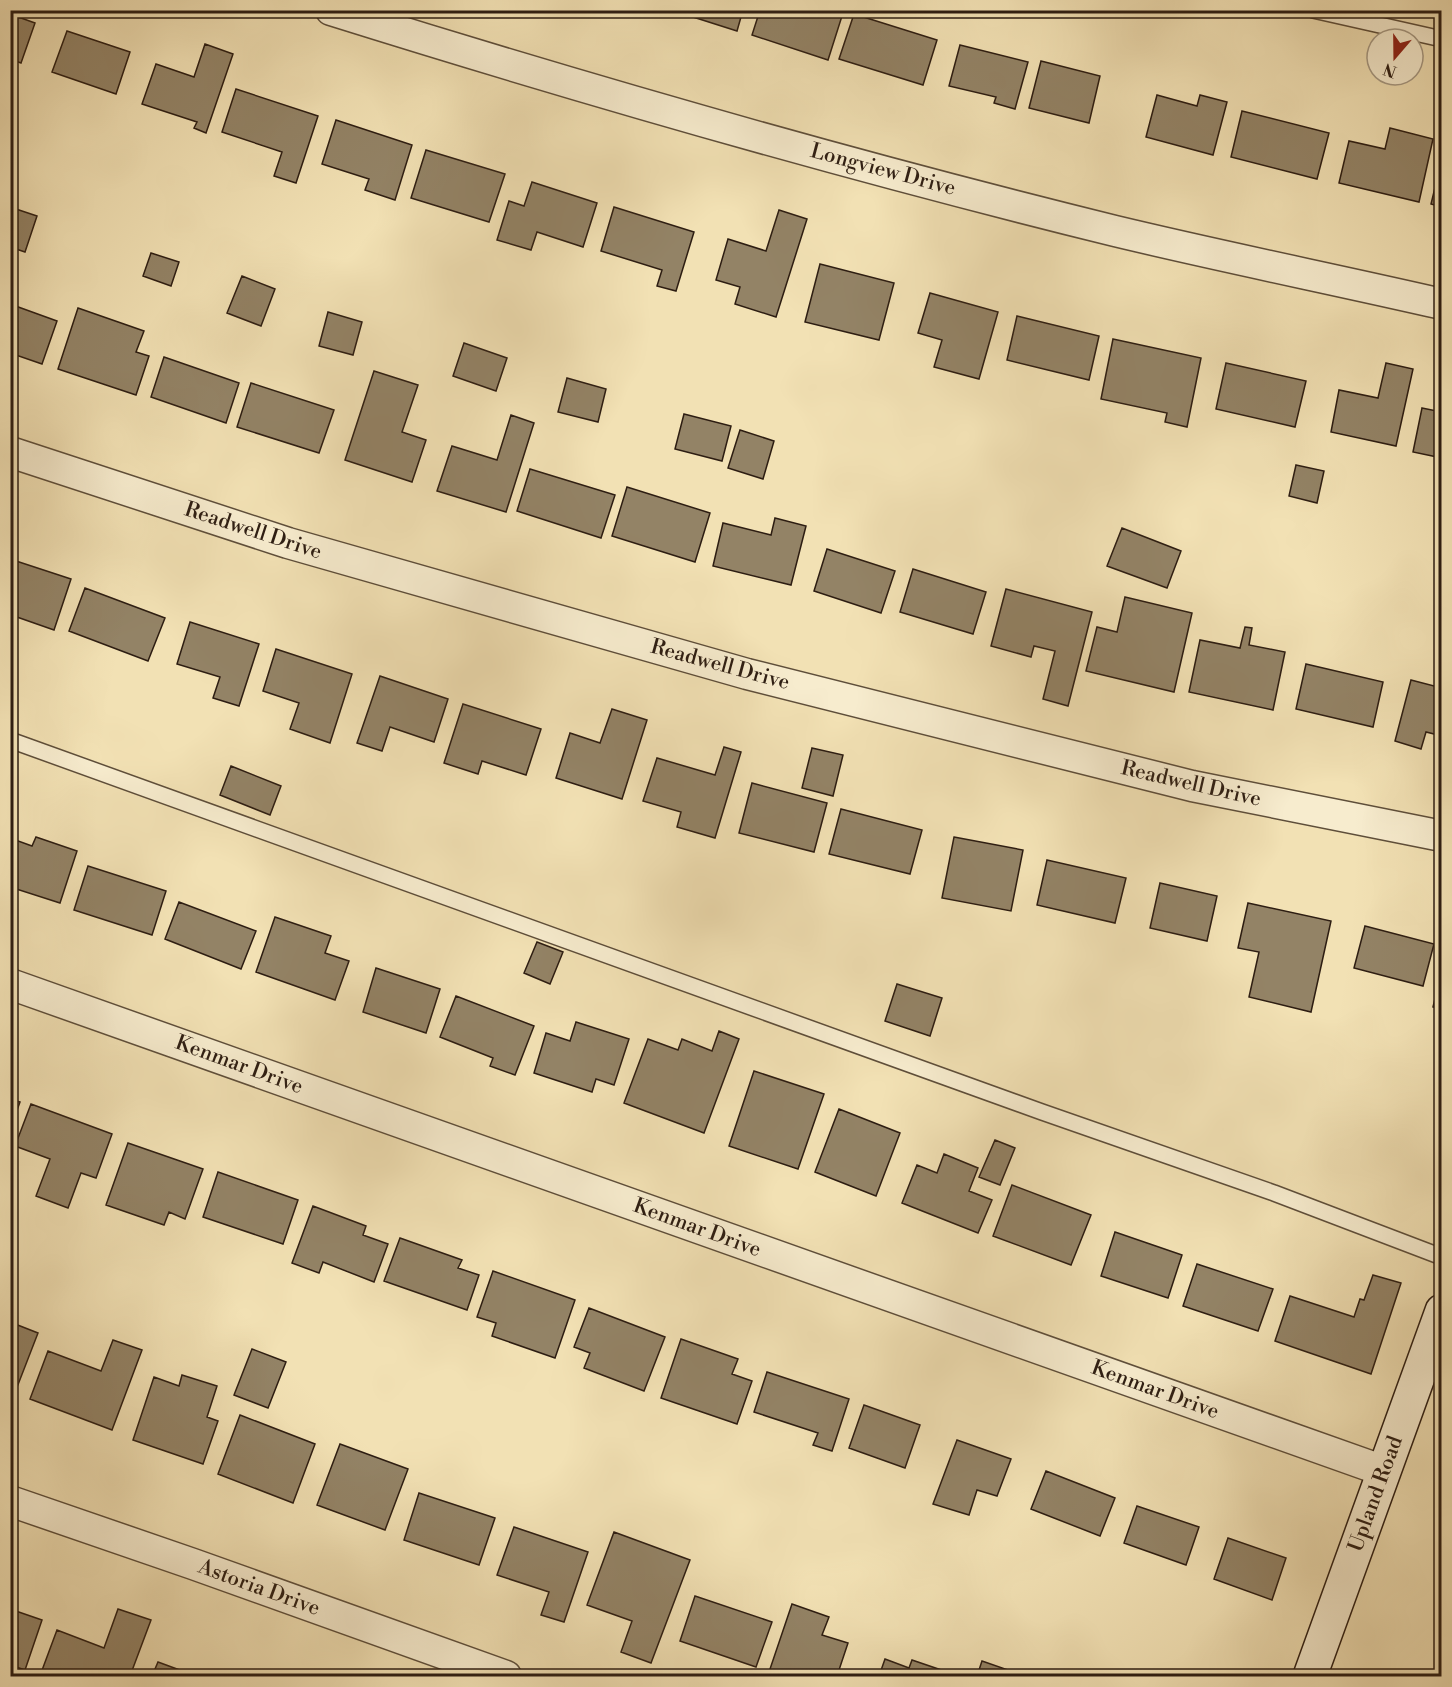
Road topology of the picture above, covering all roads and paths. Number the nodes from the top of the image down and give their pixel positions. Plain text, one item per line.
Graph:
1 (331, 10) edge
2 (1313, 10) edge
3 (1442, 39) edge
4 (1442, 304) edge
5 (10, 452) edge
6 (10, 740) edge
7 (1442, 836) edge
8 (10, 984) edge
9 (1442, 1257) edge
10 (1442, 1311) edge
11 (1384, 1472) junction
12 (10, 1501) edge
13 (506, 1677) edge
14 (1310, 1677) edge

1 - 4 street, Longview Drive
2 - 3 lane
5 - 7 street, Readwell Drive
6 - 9 lane
8 - 11 street, Kenmar Drive
10 - 11 street, Upland Road
11 - 14 street, Upland Road
12 - 13 street, Astoria Drive

